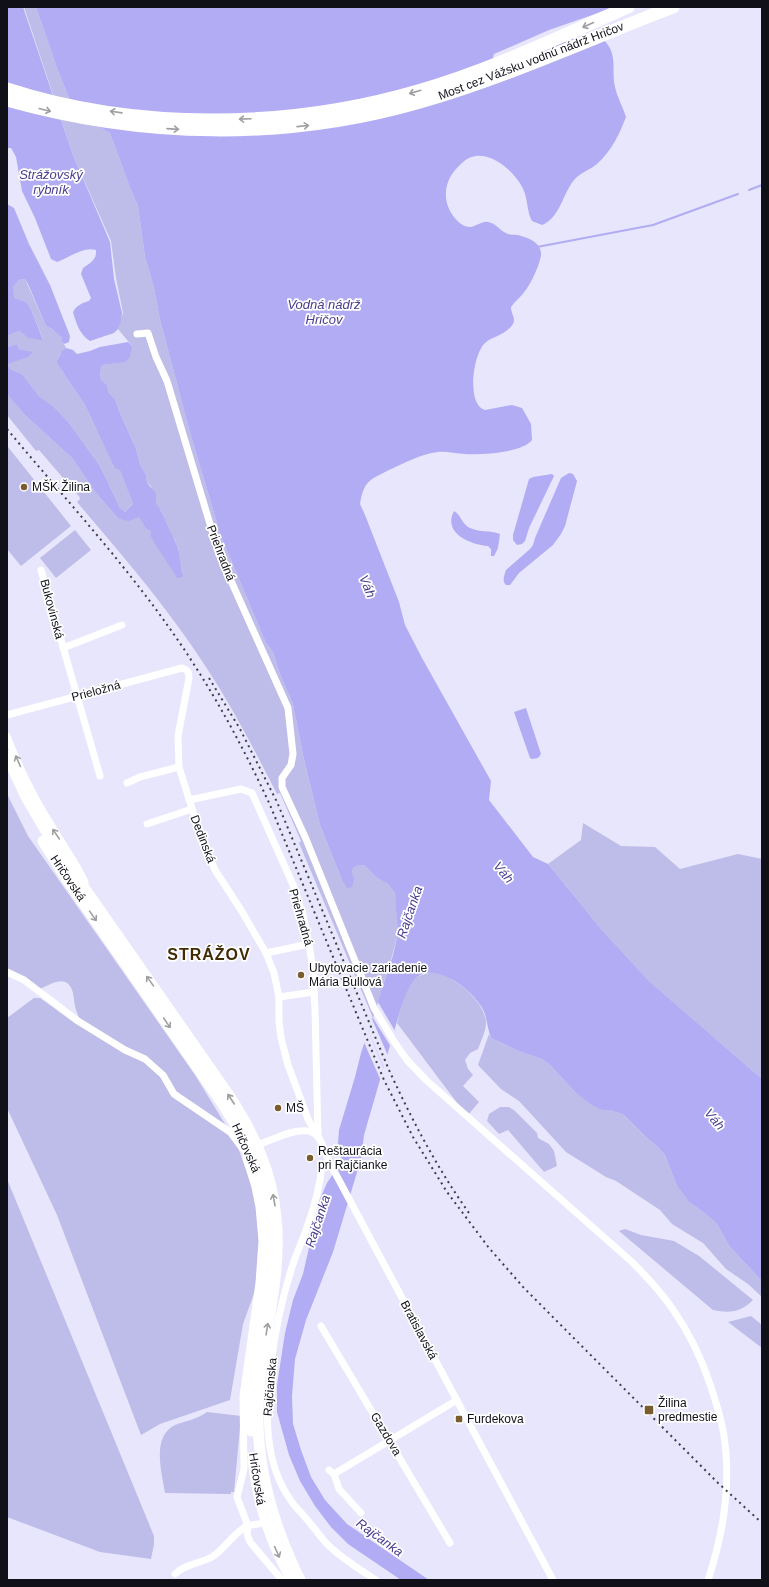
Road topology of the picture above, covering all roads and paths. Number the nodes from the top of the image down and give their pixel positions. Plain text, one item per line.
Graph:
1 (628, 7) edge
2 (673, 7) edge
3 (7, 88) edge
4 (7, 100) edge
5 (137, 334) dead end
6 (41, 570) dead end
7 (122, 625) dead end
8 (63, 648) junction
9 (186, 669) joint
10 (77, 696) junction
11 (7, 715) edge
12 (7, 736) edge
13 (7, 756) edge
14 (179, 767) junction
15 (7, 775) edge
16 (100, 776) dead end
17 (128, 783) dead end
18 (189, 800) junction
19 (192, 809) junction
20 (147, 824) dead end
21 (94, 901) junction
22 (309, 944) junction
23 (266, 953) junction
24 (7, 972) edge
25 (314, 992) junction
26 (279, 997) junction
27 (318, 1137) junction
28 (258, 1145) junction
29 (330, 1164) junction
30 (321, 1326) dead end
31 (457, 1400) junction
32 (389, 1441) junction
33 (361, 1513) dead end
34 (270, 1521) junction
35 (248, 1526) junction
36 (450, 1543) dead end
37 (175, 1574) dead end
38 (282, 1580) edge
39 (292, 1580) edge
40 (300, 1580) edge
41 (376, 1580) edge
42 (553, 1580) edge
43 (708, 1580) edge

1 -> 3 highway, Most cez Vážsku vodnú nádrž Hričov
4 -> 2 highway, Most cez Vážsku vodnú nádrž Hričov
5 - 43 street, Priehradná
6 - 8 street, Bukovinská
7 - 8 street, Bukovinská
8 - 10 street, Bukovinská
9 - 10 street, Prieložná
9 - 14 street, Dedinská
10 - 11 street, Prieložná
10 - 16 street, Bukovinská
21 -> 12 street, Hričovská
13 - 21 main road, Hričovská
14 - 17 street
14 - 18 street, Dedinská
15 -> 34 main road, Hričovská
18 - 19 street, Dedinská
18 - 22 street, Priehradná
19 - 20 street
19 - 23 street, Dedinská
28 -> 21 main road, Hričovská
22 - 23 street
22 - 25 street, Priehradná
23 - 26 street, Dedinská
24 - 35 street, Hričovská
25 - 26 street
25 - 27 street, Priehradná
26 - 27 street, Dedinská
27 - 28 street
27 - 29 street, Bratislavská
34 -> 28 main road, Hričovská
29 - 31 street, Bratislavská
29 - 41 street, Rajčianska
30 - 32 street, Gazdova
31 - 32 street
31 - 42 street, Bratislavská
32 - 33 street
32 - 36 street, Gazdova
34 - 35 street
34 -> 39 main road, Hričovská
34 - 40 main road, Hričovská
35 - 37 street
35 - 38 street, Hričovská

